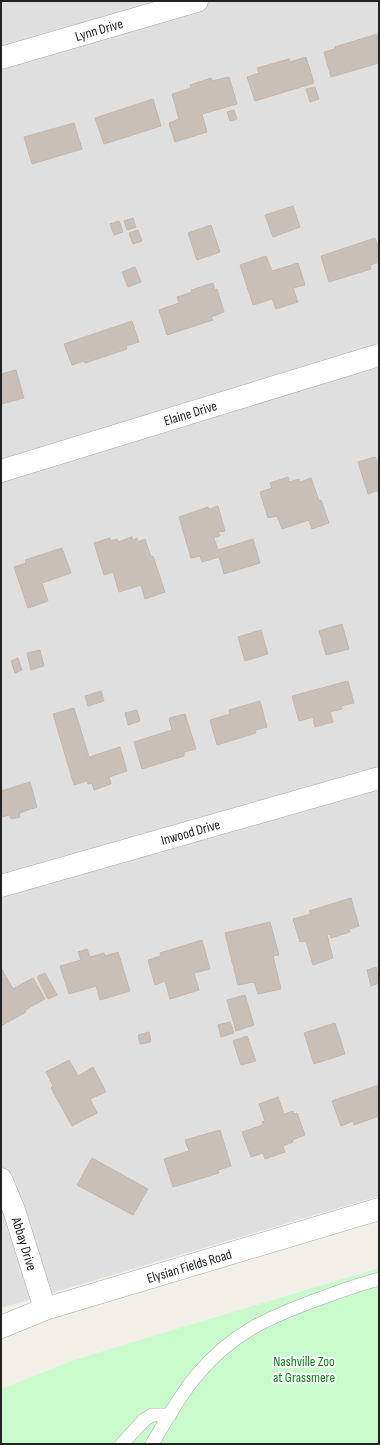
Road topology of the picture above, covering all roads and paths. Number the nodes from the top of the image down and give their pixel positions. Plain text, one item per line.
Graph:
1 (198, 1) edge
2 (1, 58) edge
3 (379, 355) edge
4 (1, 471) edge
5 (379, 778) edge
6 (1, 886) edge
7 (1, 1179) edge
8 (379, 1209) edge
9 (379, 1279) edge
10 (45, 1309) junction
11 (1, 1327) edge
12 (170, 1415) junction
13 (122, 1444) edge
14 (152, 1444) edge

1 - 2 street, Lynn Drive
3 - 4 street, Elaine Drive
5 - 6 street, Inwood Drive
7 - 10 street, Abbay Drive
8 - 10 street, Elysian Fields Road
9 - 12 lane
10 - 11 street, Elysian Fields Road
12 - 13 lane
12 - 14 lane

